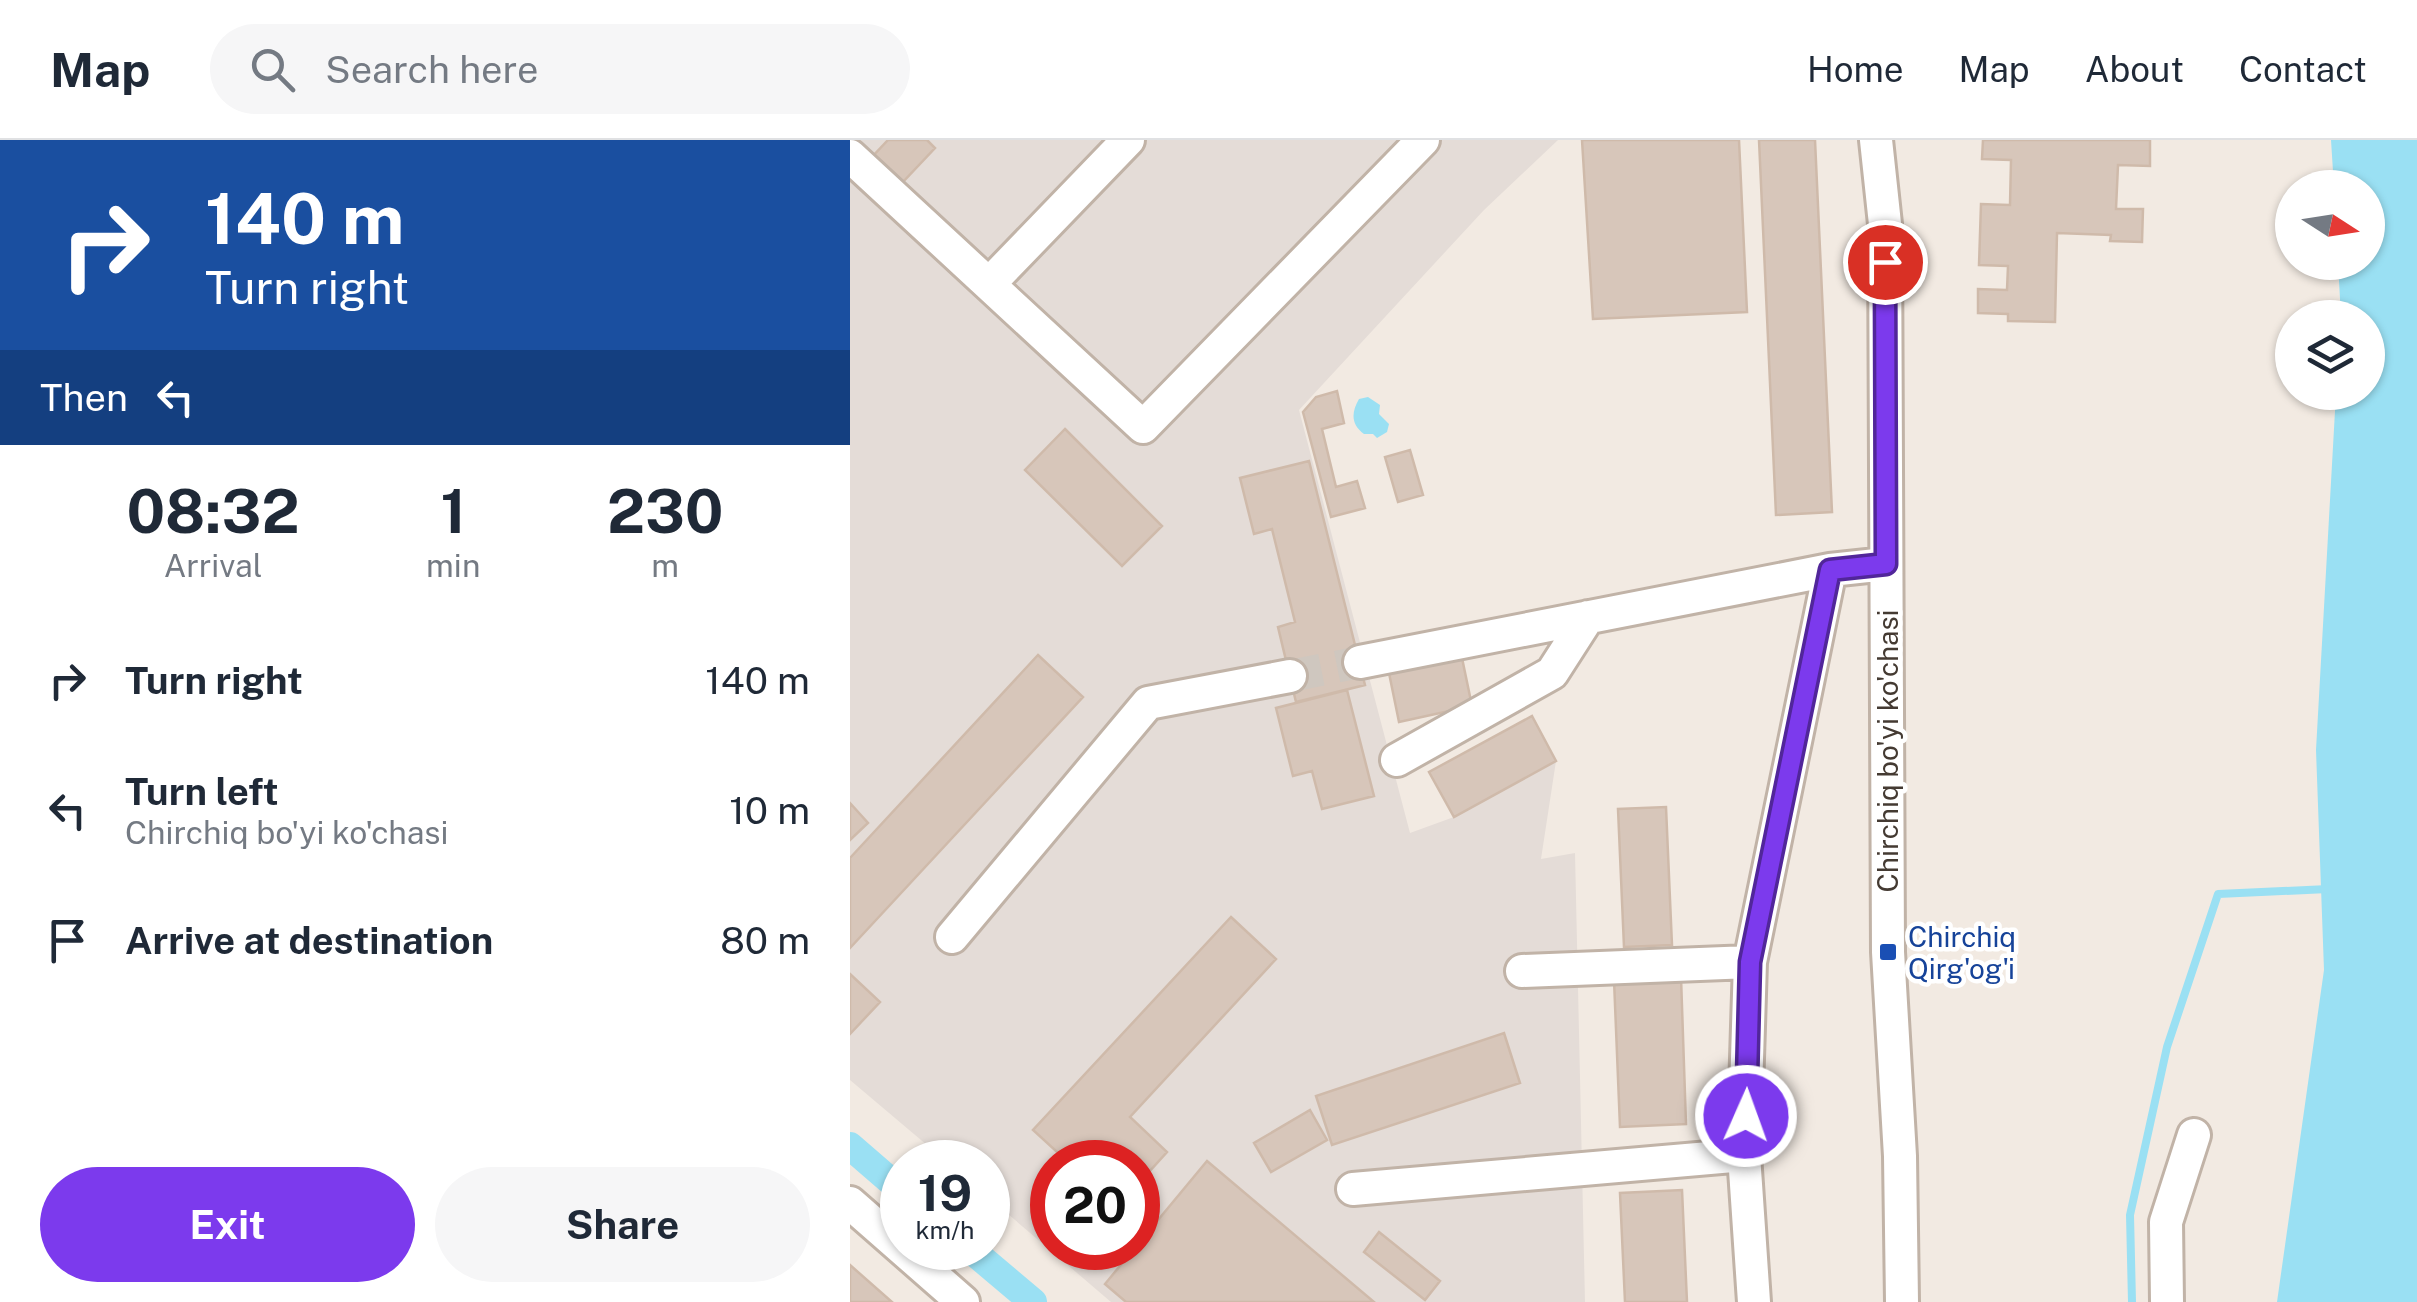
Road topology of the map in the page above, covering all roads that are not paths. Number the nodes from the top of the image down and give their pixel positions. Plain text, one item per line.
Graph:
1 (1128, 140) edge
2 (1422, 140) edge
3 (1876, 140) edge
4 (850, 156) edge
5 (989, 284) junction
6 (1886, 564) junction
7 (1830, 570) junction
8 (1588, 617) junction
9 (1360, 662) tunnel mouth
10 (1290, 676) tunnel mouth
11 (1397, 760) dead end
12 (952, 937) dead end
13 (1750, 962) junction
14 (1522, 971) dead end
15 (2194, 1135) dead end
16 (1744, 1155) junction
17 (1353, 1189) dead end
18 (850, 1203) edge
19 (963, 1302) edge
20 (1754, 1302) edge
21 (1902, 1302) edge
22 (2167, 1302) edge

1 - 5 street
2 - 5 street
3 - 6 street, Chirchiq bo'yi ko'chasi
4 - 5 street
6 - 7 street
6 - 21 street, Chirchiq bo'yi ko'chasi
7 - 8 street
7 - 13 street
8 - 9 street
8 - 11 street
10 - 12 street
13 - 14 street
13 - 16 street
15 - 22 street
16 - 17 street
16 - 20 street
18 - 19 street

